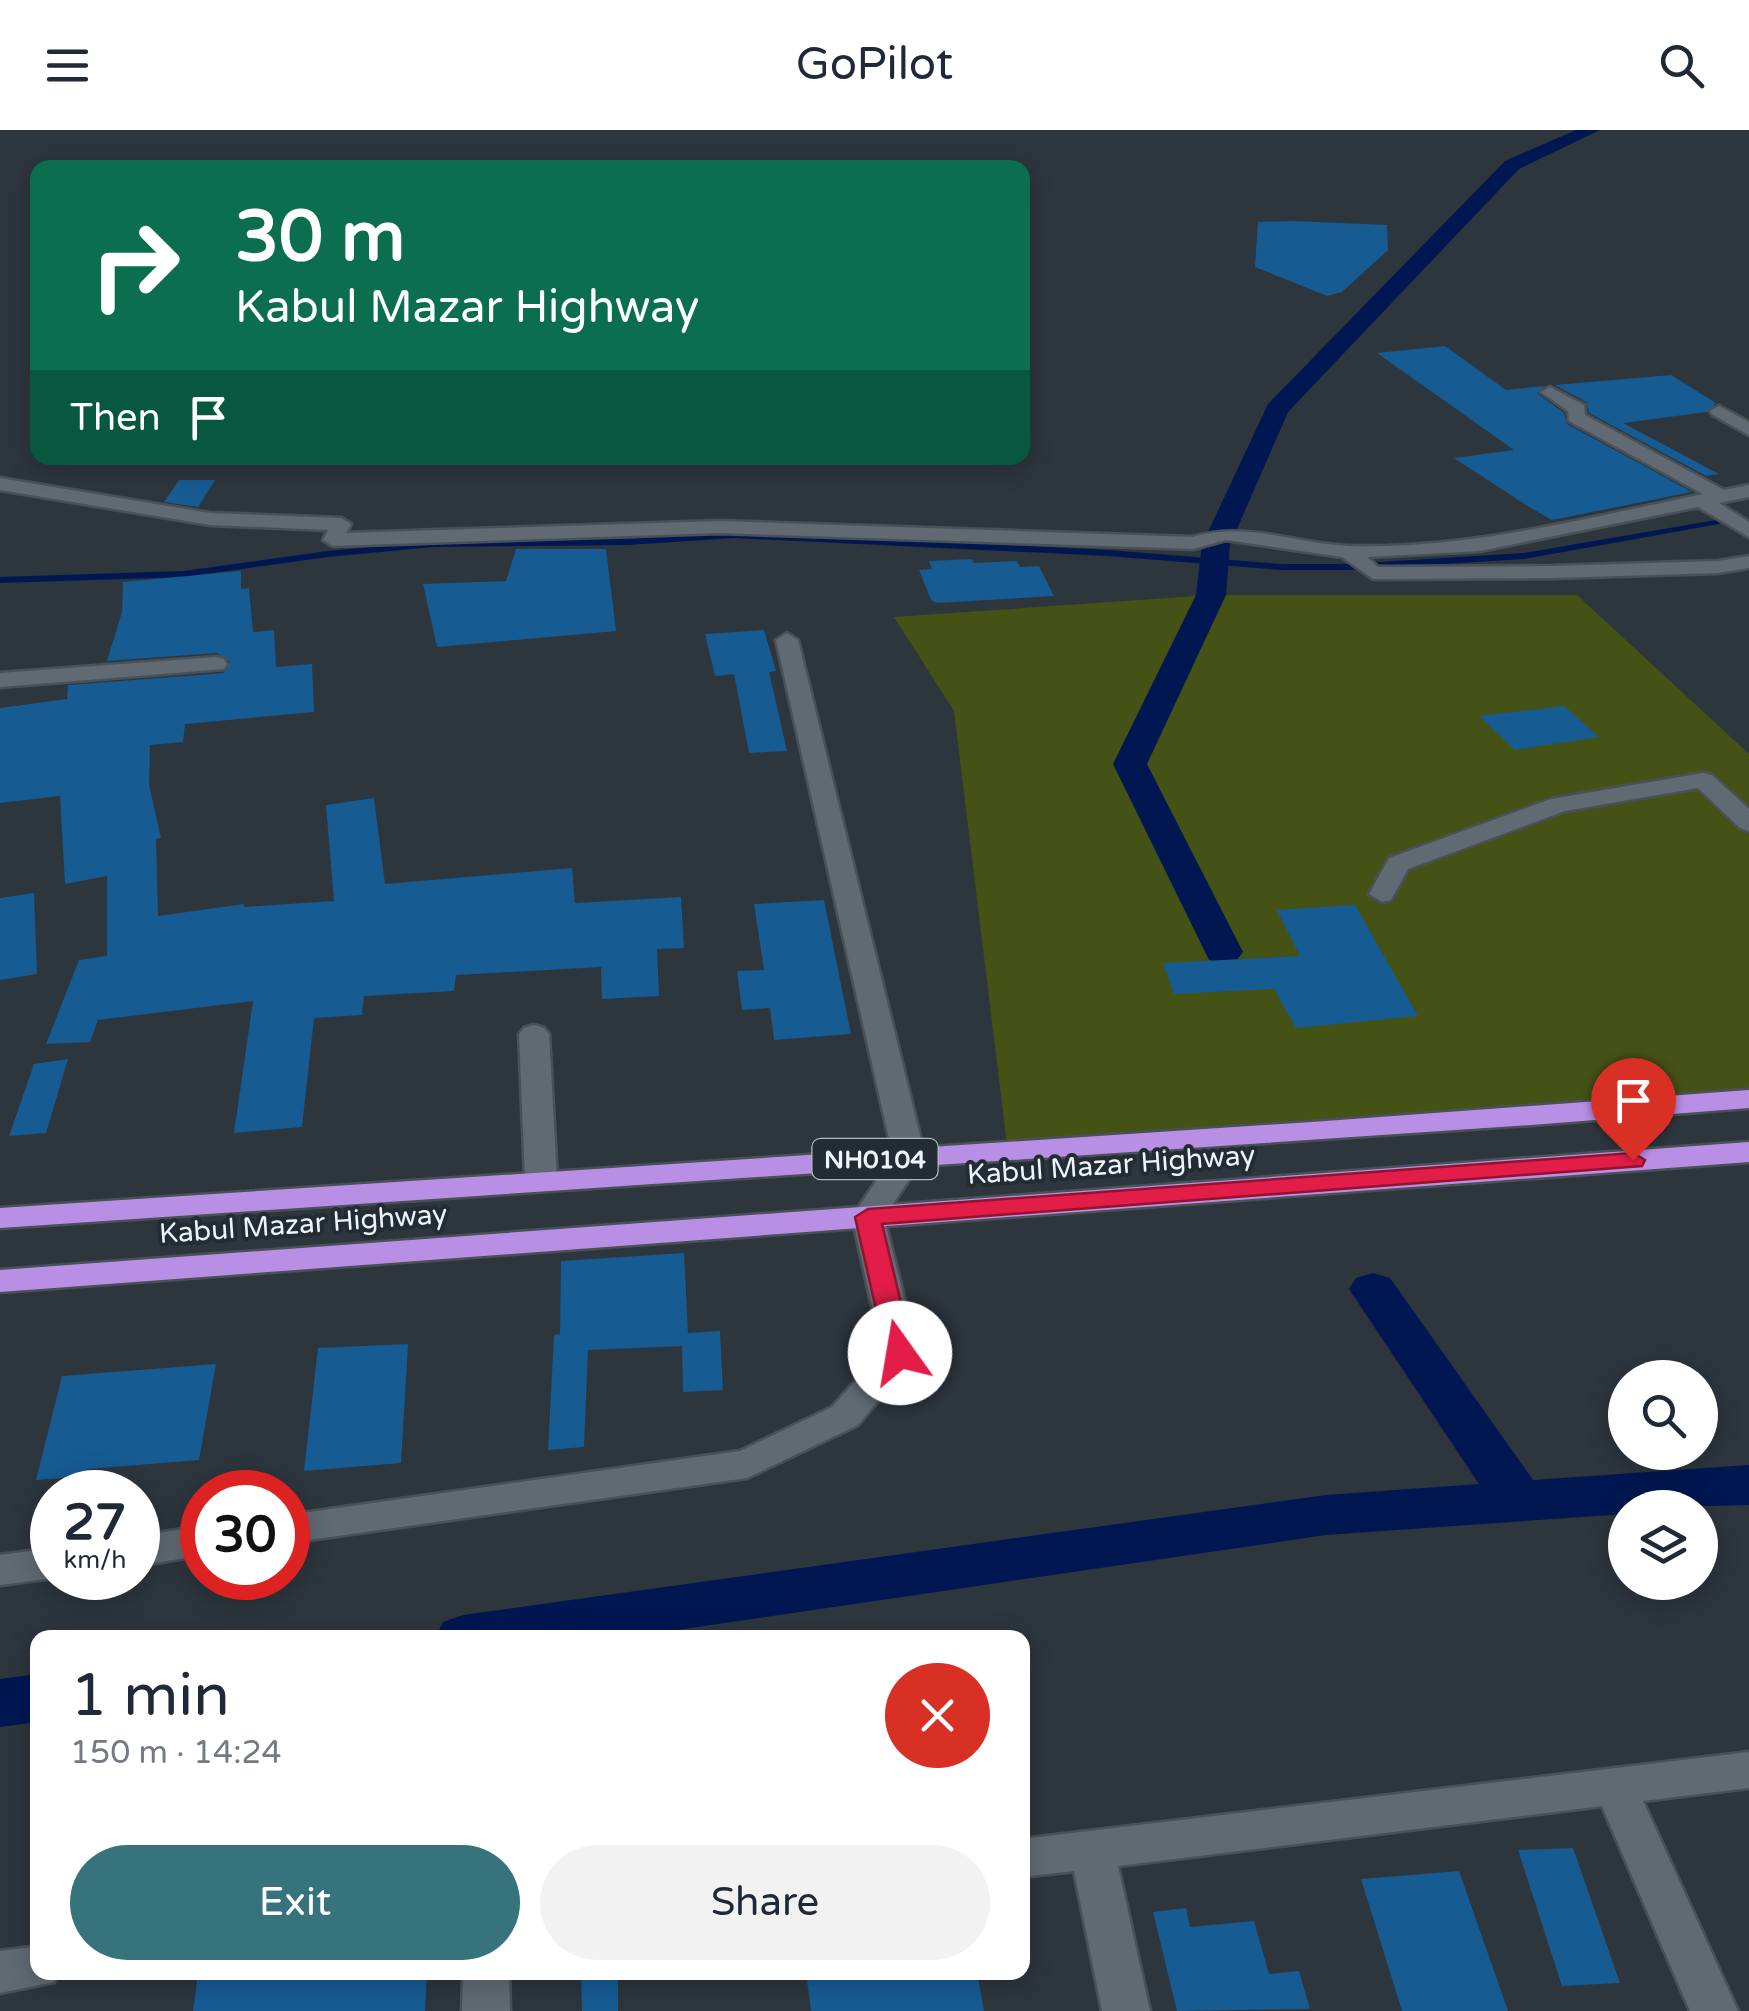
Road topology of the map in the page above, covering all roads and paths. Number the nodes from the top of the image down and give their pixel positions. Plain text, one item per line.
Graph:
1 (1550, 392) dead end
2 (1719, 411) dead end
3 (1749, 430) edge
4 (0, 484) edge
5 (1749, 490) edge
6 (1712, 499) junction
7 (1749, 530) edge
8 (1359, 562) junction
9 (1749, 562) edge
10 (787, 640) dead end
11 (216, 664) dead end
12 (0, 680) edge
13 (1749, 823) edge
14 (1382, 894) dead end
15 (534, 1034) dead end
16 (1749, 1100) edge
17 (1749, 1152) edge
18 (910, 1156) junction
19 (541, 1179) junction
20 (868, 1217) junction
21 (0, 1218) edge
22 (0, 1281) edge
23 (310, 1526) edge
24 (30, 1566) edge
25 (0, 1570) edge
26 (1749, 1770) edge
27 (1615, 1787) junction
28 (1092, 1850) junction
29 (1030, 1857) edge
30 (30, 1968) edge
31 (0, 1972) edge
32 (486, 1980) edge
33 (486, 2011) edge
34 (1126, 2011) edge
35 (1714, 2011) edge

1 - 6 street
2 - 3 street
4 - 8 street
5 - 6 street
6 - 7 street
6 - 8 street
8 - 9 street
10 - 18 street
11 - 12 street
13 - 14 street
15 - 19 street
16 - 18 highway, Kabul Mazar Highway / NH0104
17 - 20 highway, Kabul Mazar Highway / NH0104
18 - 19 highway, Kabul Mazar Highway / NH0104
18 - 20 street
19 - 21 highway, Kabul Mazar Highway / NH0104
20 - 22 highway, Kabul Mazar Highway / NH0104
20 - 23 street
24 - 25 street
26 - 27 street
27 - 28 street
27 - 35 street
28 - 29 street
28 - 34 street
30 - 31 street
32 - 33 street

